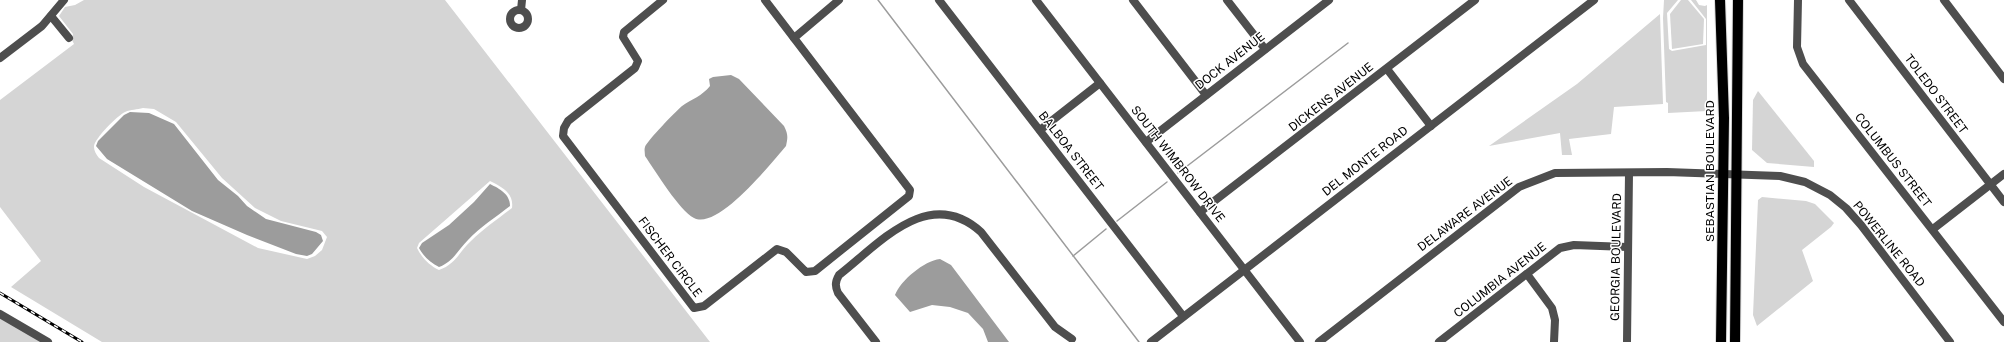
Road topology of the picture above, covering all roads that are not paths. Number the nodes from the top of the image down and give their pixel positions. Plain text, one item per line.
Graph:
1 (64, 0) edge
2 (522, 0) edge
3 (663, 0) edge
4 (764, 0) edge
5 (839, 0) edge
6 (939, 0) edge
7 (1036, 0) edge
8 (1133, 0) edge
9 (1227, 0) edge
10 (1329, 0) edge
11 (1475, 0) edge
12 (1594, 0) edge
13 (1720, 0) edge
14 (1738, 0) edge
15 (1798, 0) edge
16 (1849, 0) edge
17 (1948, 1) edge
18 (1319, 3) edge
19 (521, 10) dead end
20 (51, 16) junction
21 (69, 38) dead end
22 (794, 38) junction
23 (1265, 49) junction
24 (0, 58) edge
25 (1387, 69) junction
26 (2004, 79) edge
27 (1100, 82) junction
28 (1206, 95) junction
29 (1431, 126) junction
30 (1040, 130) junction
31 (1146, 142) junction
32 (1629, 173) junction
33 (1723, 174) junction
34 (1737, 174) junction
35 (2004, 174) edge
36 (1990, 184) junction
37 (2004, 202) edge
38 (1200, 212) junction
39 (1933, 229) junction
40 (1627, 247) junction
41 (1243, 269) junction
42 (1527, 274) junction
43 (0, 314) edge
44 (1183, 316) junction
45 (2004, 322) edge
46 (1072, 339) dead end
47 (48, 342) edge
48 (876, 342) edge
49 (1151, 342) edge
50 (1300, 342) edge
51 (1319, 342) edge
52 (1439, 342) edge
53 (1554, 342) edge
54 (1627, 342) edge
55 (1721, 342) edge
56 (1736, 342) edge
57 (1950, 342) edge

1 - 20 street
2 - 19 street
3 - 22 street, FISCHER CIRCLE
4 - 22 street, FISCHER CIRCLE
5 - 22 street
6 - 30 street, BALBOA STREET
7 - 27 street, SOUTH WIMBROW DRIVE
8 - 28 street
9 - 23 street
10 - 18 street, DOCK AVENUE
11 - 25 street, DICKENS AVENUE
12 - 29 street, DEL MONTE ROAD
13 - 33 main road, SEBASTIAN BOULEVARD
14 - 34 main road
15 - 39 street, COLUMBUS STREET
16 - 36 street, TOLEDO STREET
17 - 26 street
18 - 23 street, DOCK AVENUE
20 - 21 street
20 - 24 street
23 - 28 street, DOCK AVENUE
25 - 29 street
25 - 38 street, DICKENS AVENUE
27 - 30 street
27 - 31 street, SOUTH WIMBROW DRIVE
28 - 31 street, DOCK AVENUE
29 - 41 street, DEL MONTE ROAD
30 - 44 street, BALBOA STREET
31 - 38 street, SOUTH WIMBROW DRIVE
32 - 33 street, DELAWARE AVENUE
32 - 40 street, GEORGIA BOULEVARD
32 - 51 street, DELAWARE AVENUE
33 - 34 street, POWERLINE ROAD
33 - 55 main road, SEBASTIAN BOULEVARD
34 - 56 main road
34 - 57 street, POWERLINE ROAD
35 - 36 street
36 - 37 street, TOLEDO STREET
36 - 39 street
38 - 41 street, SOUTH WIMBROW DRIVE
39 - 45 street, COLUMBUS STREET
40 - 42 street, COLUMBIA AVENUE
40 - 54 street, GEORGIA BOULEVARD
41 - 44 street, DEL MONTE ROAD
41 - 50 street, SOUTH WIMBROW DRIVE
42 - 52 street, COLUMBIA AVENUE
42 - 53 street
43 - 47 street
44 - 49 street, DEL MONTE ROAD
46 - 48 street

